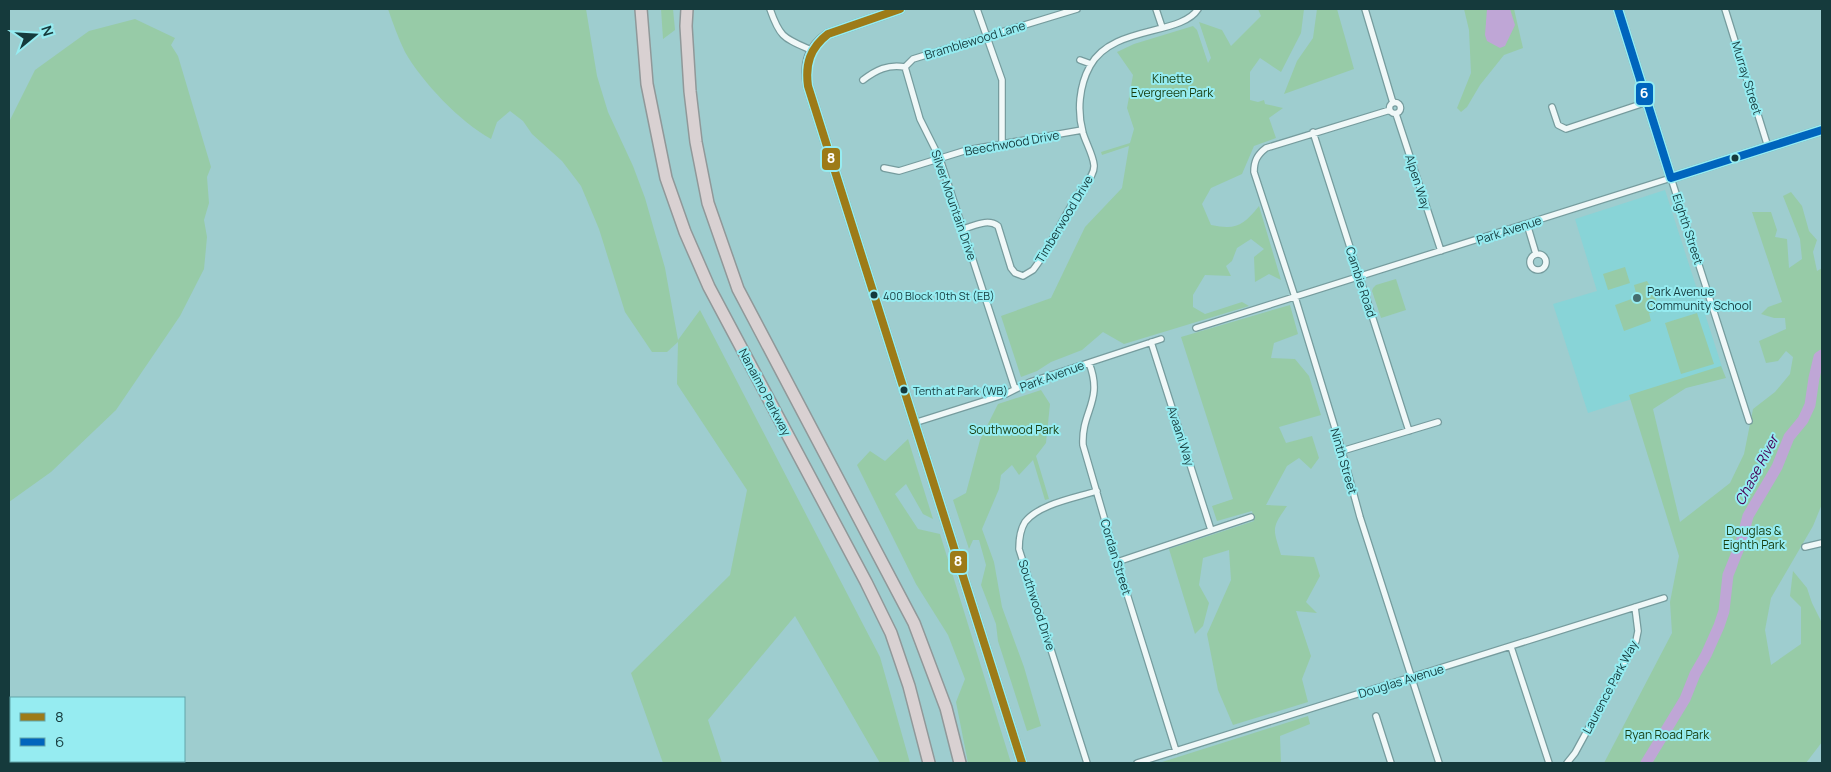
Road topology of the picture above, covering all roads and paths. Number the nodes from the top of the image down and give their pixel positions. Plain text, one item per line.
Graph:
1 (641, 9) edge
2 (687, 9) edge
3 (770, 9) edge
4 (900, 9) edge
5 (977, 9) edge
6 (1077, 9) edge
7 (1156, 9) edge
8 (1198, 9) edge
9 (1365, 9) edge
10 (1618, 9) edge
11 (1725, 9) edge
12 (1162, 27) junction
13 (987, 37) junction
14 (811, 50) junction
15 (1080, 60) dead end
16 (1091, 64) junction
17 (904, 67) junction
18 (863, 80) dead end
19 (1647, 102) junction
20 (1393, 103) junction
21 (1552, 108) dead end
22 (1390, 110) junction
23 (1396, 114) junction
24 (1082, 130) junction
25 (1822, 130) edge
26 (1313, 132) junction
27 (1002, 144) junction
28 (1768, 147) junction
29 (940, 159) junction
30 (884, 168) dead end
31 (1672, 178) junction
32 (1527, 224) junction
33 (963, 229) junction
34 (1441, 251) junction
35 (1536, 254) dead end
36 (1360, 277) junction
37 (1295, 297) junction
38 (1196, 328) dead end
39 (1161, 339) dead end
40 (1151, 342) junction
41 (1089, 363) junction
42 (1015, 389) junction
43 (1438, 422) dead end
44 (1749, 422) dead end
45 (914, 423) junction
46 (1409, 431) junction
47 (1342, 451) junction
48 (1097, 491) junction
49 (1251, 517) dead end
50 (1211, 530) junction
51 (1822, 543) edge
52 (1805, 547) dead end
53 (1117, 562) junction
54 (1664, 598) dead end
55 (1635, 607) junction
56 (1511, 647) junction
57 (1411, 678) junction
58 (1376, 716) dead end
59 (1176, 751) junction
60 (929, 763) edge
61 (960, 763) edge
62 (1022, 763) edge
63 (1087, 763) edge
64 (1138, 763) edge
65 (1391, 763) edge
66 (1439, 763) edge
67 (1549, 763) edge
68 (1568, 763) edge

1 - 60 highway, Nanaimo Parkway
2 - 61 highway, Nanaimo Parkway
3 - 14 street
4 - 14 street
5 - 13 street
6 - 13 street, Bramblewood Lane
7 - 12 street
8 - 12 street, Timberwood Drive
9 - 20 street
10 - 19 street, Eighth Street
11 - 28 street, Murray Street
12 - 16 street, Timberwood Drive
13 - 17 street, Bramblewood Lane
13 - 27 street
14 - 45 street
15 - 16 street
16 - 24 street, Timberwood Drive
17 - 18 street
17 - 29 street, Silver Mountain Drive
19 - 21 street
19 - 31 street, Eighth Street
20 - 22 street
20 - 23 street
22 - 23 street
22 - 26 street
23 - 34 street, Alpen Way
24 - 27 street, Beechwood Drive
24 - 33 street, Timberwood Drive
25 - 28 street, Park Avenue
26 - 36 street, Cambie Road
26 - 37 street, Ninth Street
27 - 29 street, Beechwood Drive
28 - 31 street, Park Avenue
29 - 30 street, Beechwood Drive
29 - 33 street, Silver Mountain Drive
31 - 32 street, Park Avenue
31 - 44 street, Eighth Street
32 - 34 street, Park Avenue
32 - 35 street
33 - 42 street, Silver Mountain Drive
34 - 36 street, Park Avenue
36 - 37 street, Park Avenue
36 - 46 street, Cambie Road
37 - 38 street, Park Avenue
37 - 47 street, Ninth Street
39 - 40 street, Park Avenue
40 - 41 street, Park Avenue
40 - 50 street, Avaani Way
41 - 42 street, Park Avenue
41 - 48 street, Cordan Street
42 - 45 street, Park Avenue
43 - 46 street
45 - 62 street
46 - 47 street
47 - 57 street, Ninth Street
48 - 53 street, Cordan Street
48 - 63 street, Southwood Drive
49 - 50 street
50 - 53 street
51 - 52 street
53 - 59 street, Cordan Street
54 - 55 street, Douglas Avenue
55 - 56 street, Douglas Avenue
55 - 68 street, Laurence Park Way
56 - 57 street, Douglas Avenue
56 - 67 street
57 - 59 street, Douglas Avenue
57 - 66 street, Ninth Street
58 - 65 street
59 - 64 street, Douglas Avenue

